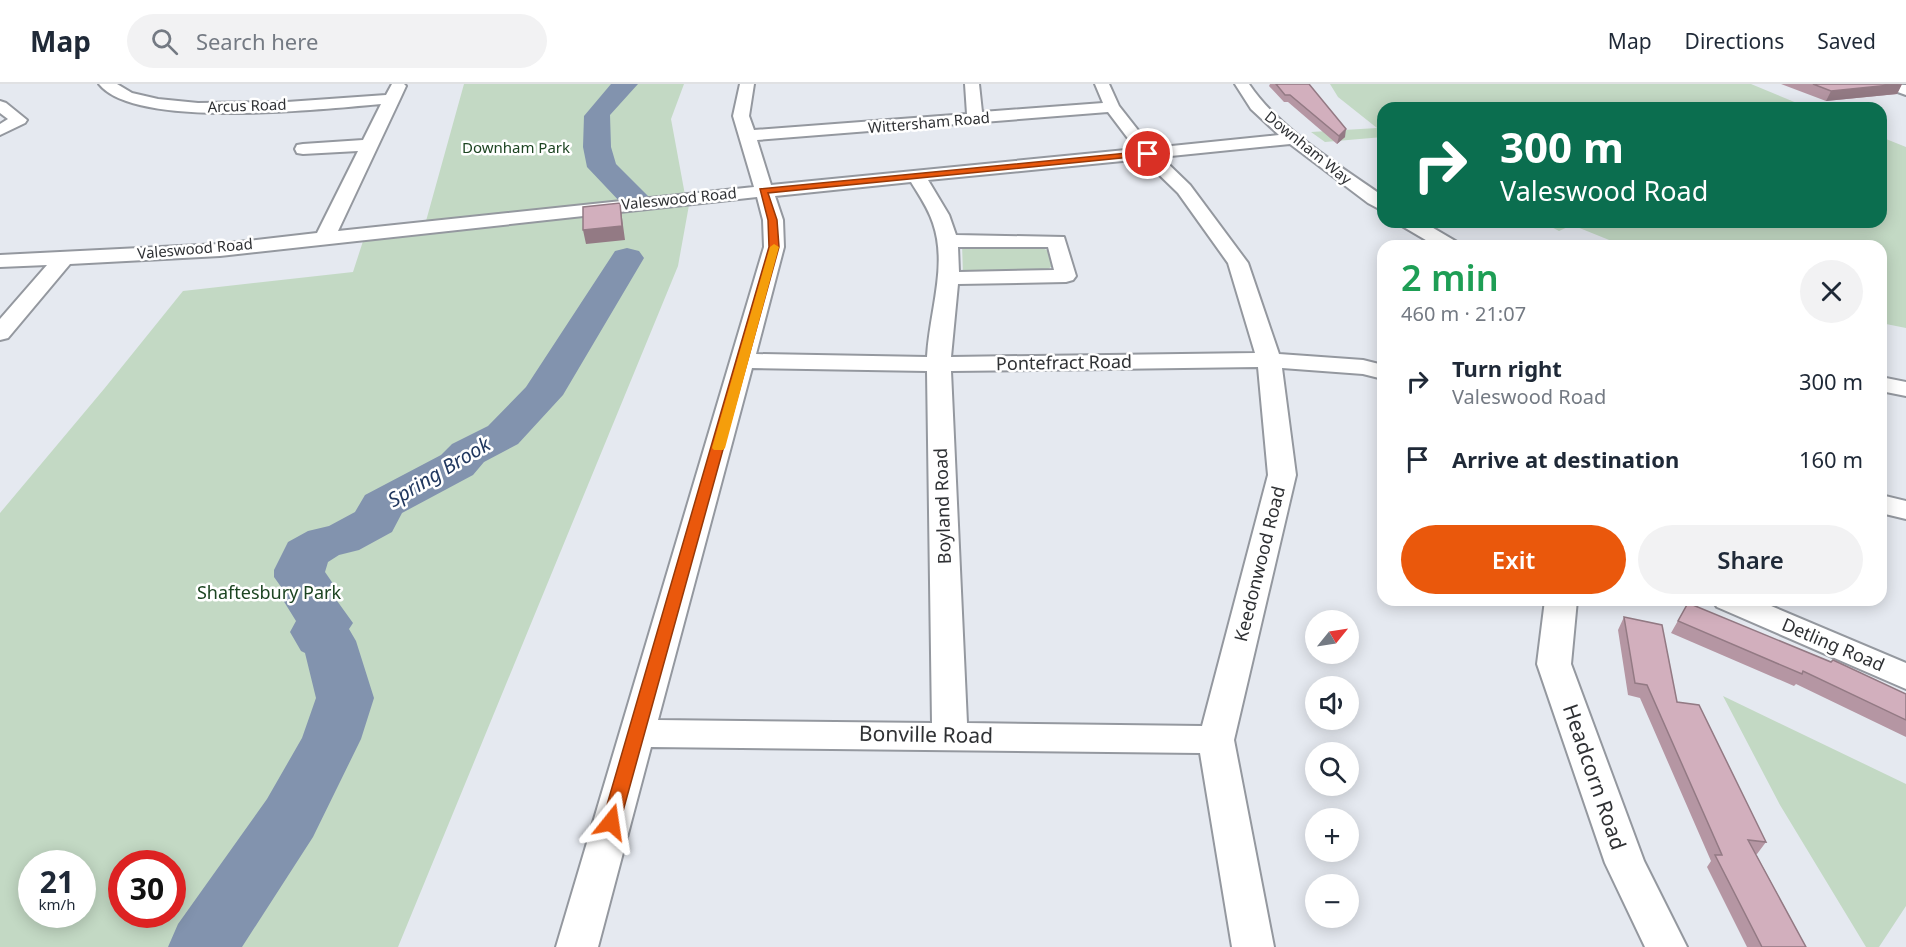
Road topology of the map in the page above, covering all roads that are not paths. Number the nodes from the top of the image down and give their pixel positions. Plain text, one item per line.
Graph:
1 (106, 84) edge
2 (747, 84) edge
3 (972, 84) edge
4 (1102, 84) edge
5 (1242, 84) edge
6 (1889, 84) edge
7 (1906, 90) edge
8 (396, 91) edge
9 (0, 106) edge
10 (1112, 107) junction
11 (975, 119) junction
12 (0, 130) edge
13 (746, 136) junction
14 (1294, 139) junction
15 (370, 145) junction
16 (303, 149) dead end
17 (1148, 154) junction
18 (916, 176) junction
19 (763, 191) junction
20 (1377, 201) edge
21 (1419, 228) edge
22 (326, 237) junction
23 (1440, 240) edge
24 (947, 241) junction
25 (64, 258) junction
26 (0, 261) edge
27 (949, 278) junction
28 (0, 333) edge
29 (1269, 360) junction
30 (743, 361) junction
31 (938, 364) junction
32 (1377, 370) edge
33 (1887, 385) edge
34 (1906, 389) edge
35 (1887, 505) edge
36 (1906, 510) edge
37 (1560, 606) edge
38 (1742, 606) edge
39 (1906, 676) edge
40 (636, 733) junction
41 (950, 735) junction
42 (1216, 740) junction
43 (577, 947) edge
44 (1252, 947) edge
45 (1666, 947) edge

1 - 8 street, Arcus Road
2 - 13 street
3 - 11 street
4 - 10 street, Keedonwood Road
5 - 14 street, Downham Way
6 - 7 street
8 - 15 street
9 - 12 street
10 - 11 street, Wittersham Road
10 - 17 street, Keedonwood Road
11 - 13 street, Wittersham Road
13 - 19 street
14 - 17 street, Valeswood Road
14 - 20 street, Downham Way
15 - 16 street
15 - 22 street
17 - 18 street, Valeswood Road
17 - 29 street, Keedonwood Road
18 - 19 street, Valeswood Road
18 - 24 street, Boyland Road
19 - 22 street, Valeswood Road
19 - 30 street
21 - 23 street
22 - 25 street, Valeswood Road
24 - 27 street, Boyland Road
24 - 27 street
25 - 26 street, Valeswood Road
25 - 28 street
27 - 31 street, Boyland Road
29 - 31 street, Pontefract Road
29 - 32 street, Pontefract Road
29 - 42 street, Keedonwood Road
30 - 31 street, Pontefract Road
30 - 40 street
31 - 41 street, Boyland Road
33 - 34 street
35 - 36 street
37 - 45 street, Headcorn Road
38 - 39 street, Detling Road
40 - 41 street, Bonville Road
40 - 43 street
41 - 42 street, Bonville Road
42 - 44 street, Keedonwood Road

